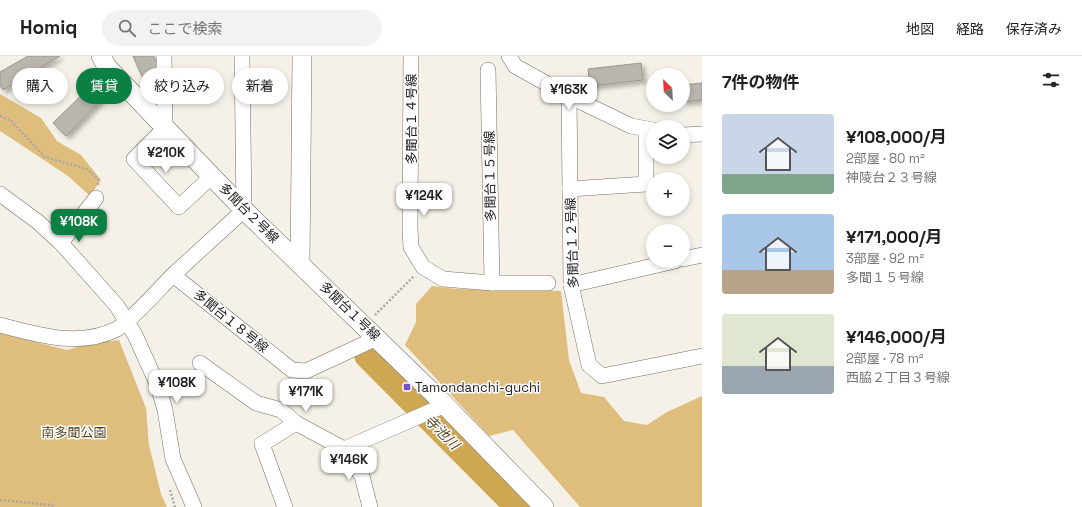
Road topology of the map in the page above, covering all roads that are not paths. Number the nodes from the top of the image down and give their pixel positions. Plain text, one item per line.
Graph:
1 (101, 56) edge
2 (164, 56) edge
3 (242, 56) edge
4 (302, 56) edge
5 (411, 56) edge
6 (509, 56) edge
7 (488, 70) dead end
8 (570, 96) junction
9 (165, 128) junction
10 (646, 129) edge
11 (702, 134) edge
12 (690, 135) edge
13 (647, 164) edge
14 (212, 176) junction
15 (570, 189) junction
16 (0, 194) edge
17 (96, 198) road end
18 (244, 210) junction
19 (61, 243) junction
20 (702, 255) edge
21 (690, 258) edge
22 (300, 263) junction
23 (646, 268) edge
24 (173, 275) junction
25 (492, 283) junction
26 (548, 283) dead end
27 (571, 285) junction
28 (126, 322) junction
29 (0, 325) edge
30 (371, 332) junction
31 (702, 356) edge
32 (200, 363) dead end
33 (430, 412) junction
34 (296, 423) junction
35 (344, 449) junction
36 (194, 507) edge
37 (285, 507) edge
38 (370, 507) edge
39 (544, 507) edge

1 - 9 street, 多聞台２号線
2 - 9 street
3 - 18 street
4 - 22 street
5 - 25 street, 多聞台１４号線
6 - 8 street
7 - 25 street, 多聞台１５号線
8 - 10 street
8 - 15 street, 多聞台１２号線
9 - 14 street, 多聞台２号線
9 - 14 street
11 - 12 street
13 - 15 street
14 - 18 street, 多聞台２号線
15 - 27 street, 多聞台１２号線
16 - 19 street
17 - 19 street
18 - 22 street, 多聞台２号線
18 - 24 street
19 - 28 street
20 - 21 street
22 - 30 street, 多聞台１号線
23 - 27 street
24 - 28 street
24 - 30 street, 多聞台１８号線
25 - 26 street, 多聞台１４号線
27 - 31 street, 多聞台１２号線
28 - 29 street
28 - 36 street
30 - 33 street, 多聞台１号線
32 - 34 street
33 - 35 street
33 - 39 street, 多聞台１号線
34 - 35 street
34 - 37 street
35 - 38 street

